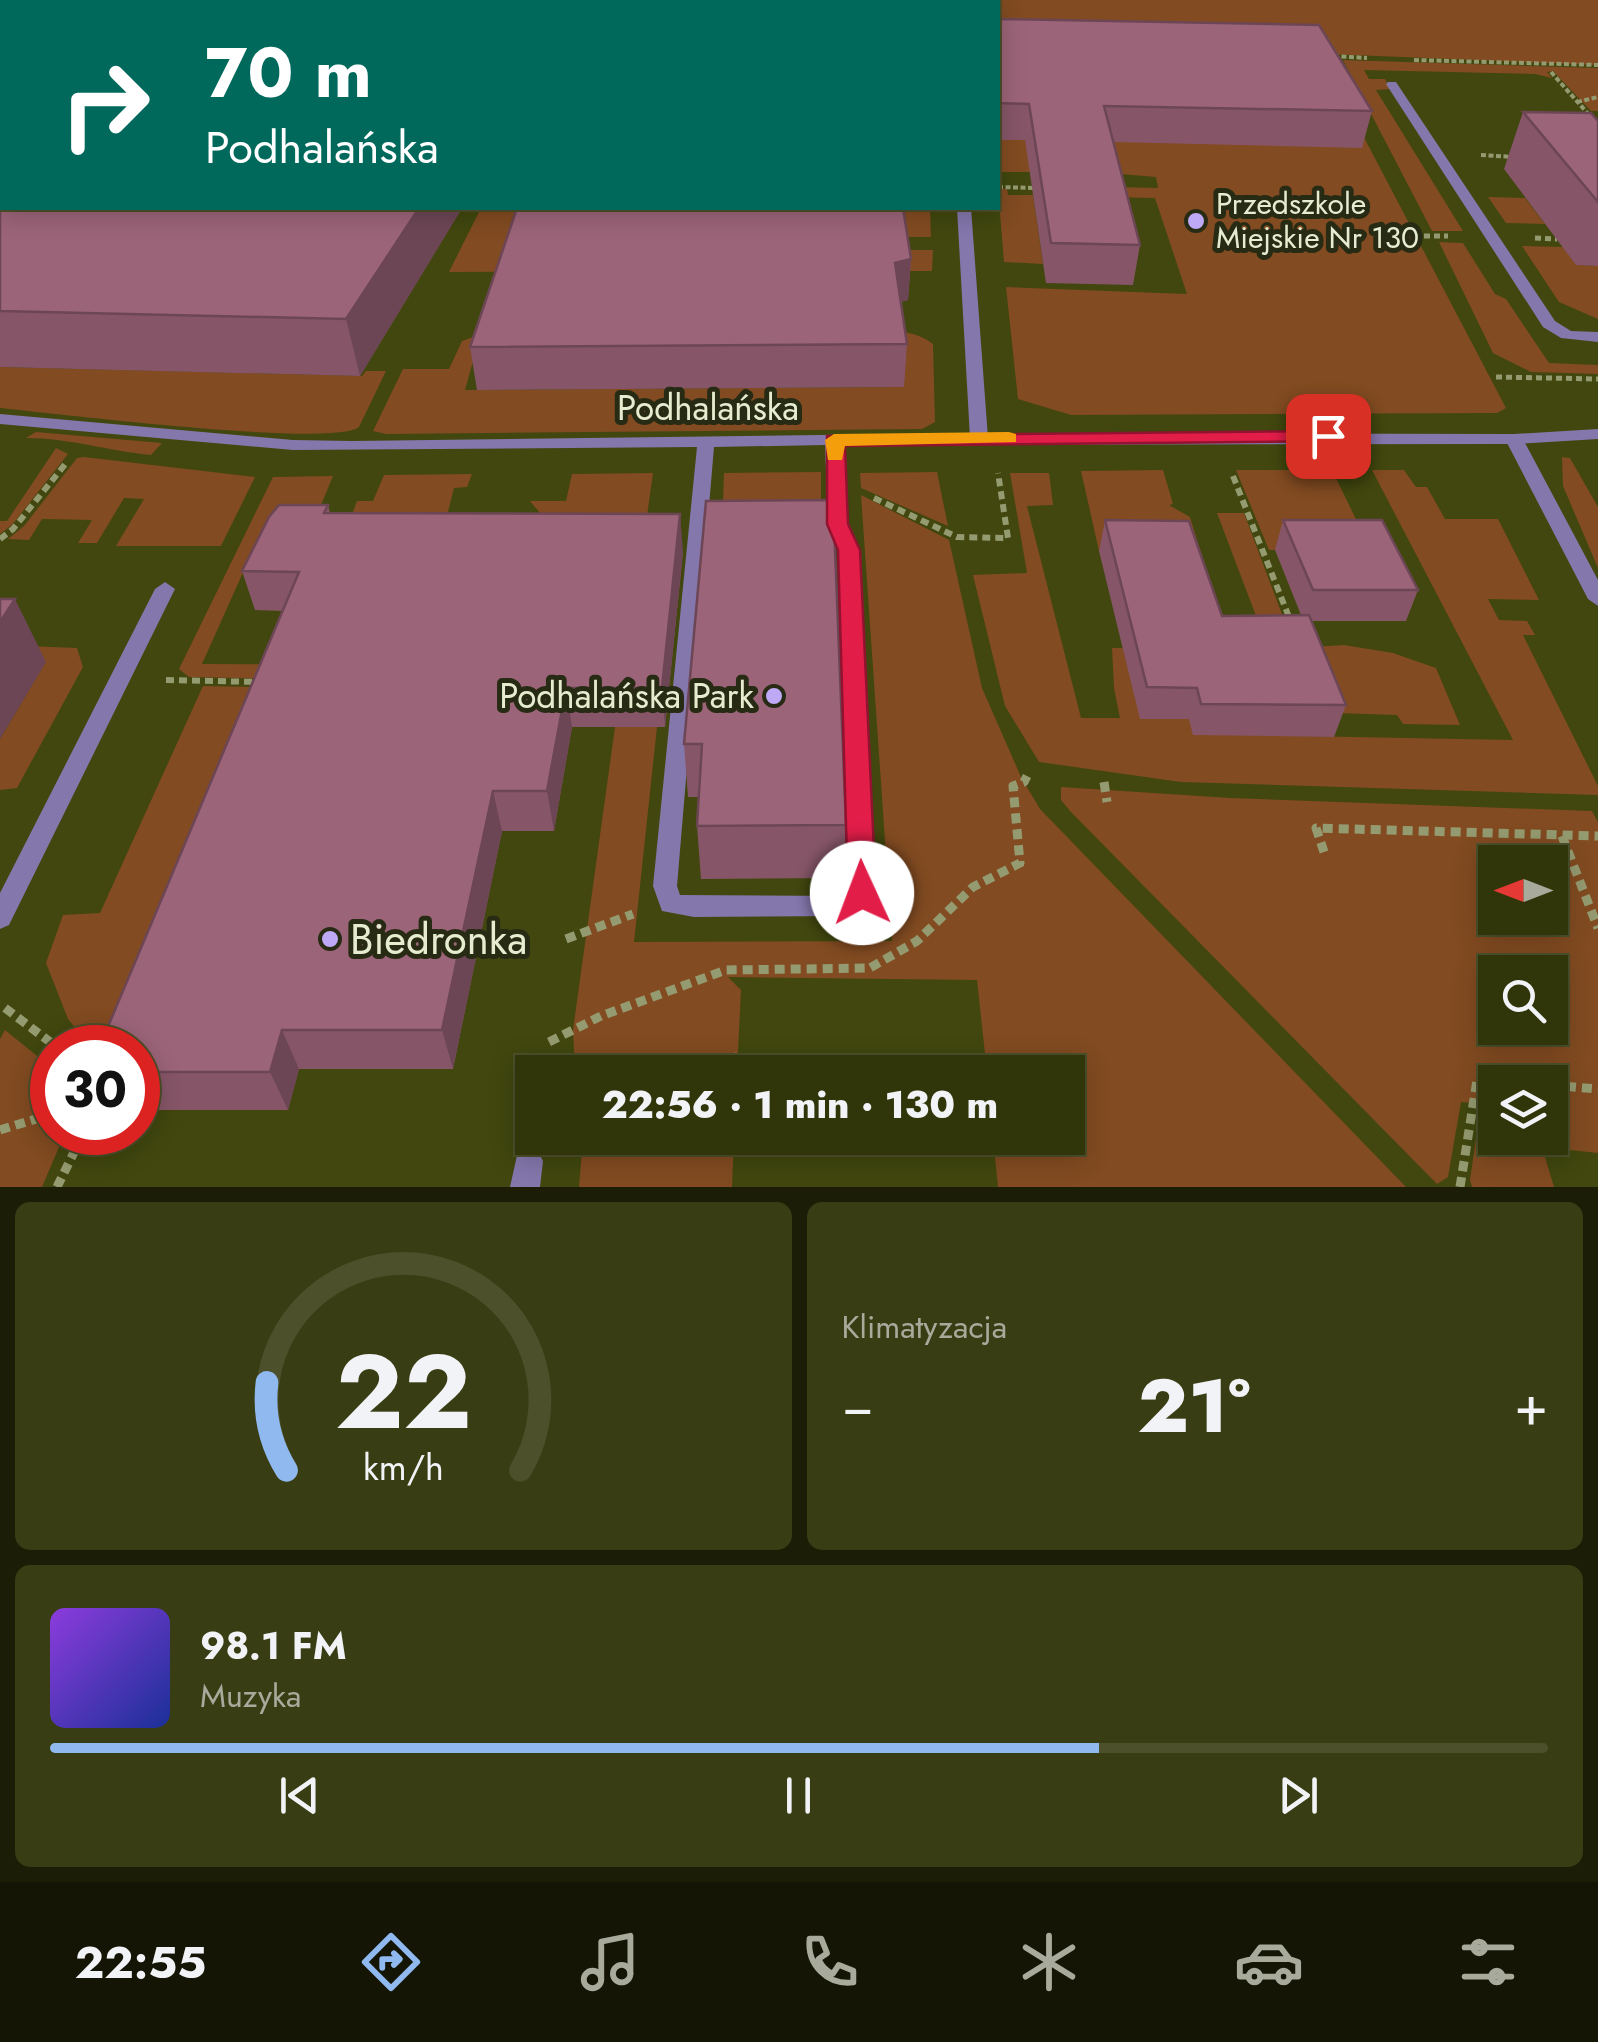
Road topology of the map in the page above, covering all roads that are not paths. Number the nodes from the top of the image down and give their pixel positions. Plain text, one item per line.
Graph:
1 (1392, 84) dead end
2 (964, 210) edge
3 (1598, 337) edge
4 (0, 419) edge
5 (1598, 434) edge
6 (980, 438) junction
7 (1514, 439) junction
8 (706, 440) junction
9 (834, 440) junction
10 (166, 589) dead end
11 (1598, 600) edge
12 (0, 918) edge

1 - 3 street
2 - 6 street
4 - 8 street, Podhalańska
5 - 7 street, Podhalańska
6 - 7 street, Podhalańska
6 - 9 street, Podhalańska
7 - 11 street
8 - 9 street, Podhalańska
8 - 9 street
10 - 12 street

